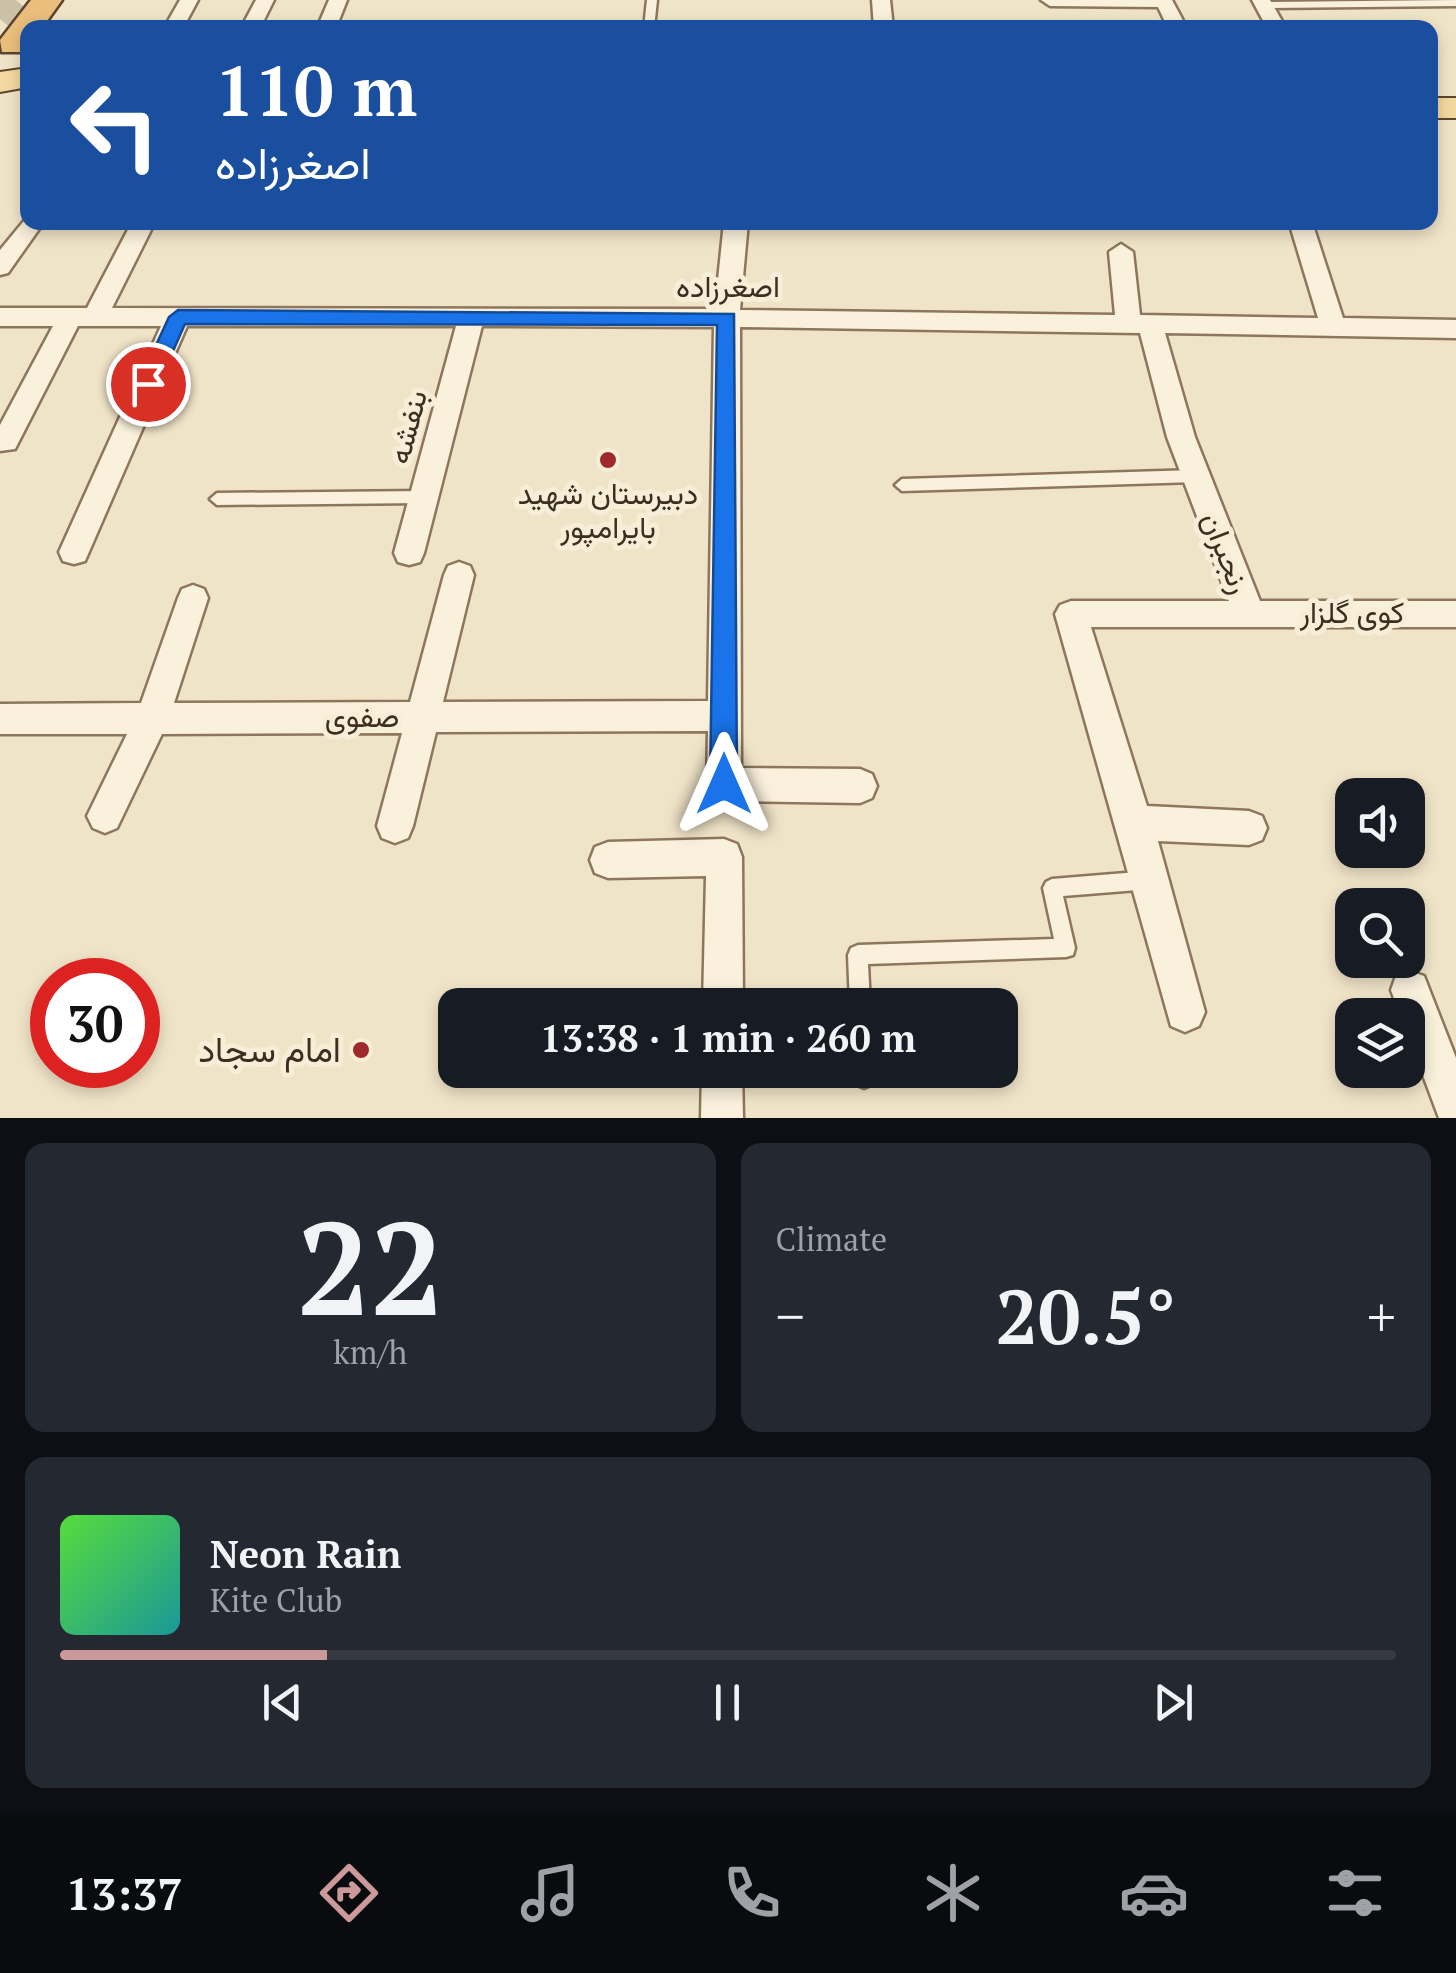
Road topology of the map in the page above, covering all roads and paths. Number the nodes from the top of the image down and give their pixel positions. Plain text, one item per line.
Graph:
1 (34, 0) edge
2 (1050, 0) edge
3 (1163, 1) edge
4 (1263, 2) edge
5 (1456, 3) edge
6 (0, 6) edge
7 (27, 230) edge
8 (139, 230) edge
9 (735, 230) edge
10 (1303, 230) edge
11 (1121, 252) dead end
12 (0, 267) edge
13 (0, 317) edge
14 (82, 317) junction
15 (178, 317) junction
16 (727, 318) junction
17 (471, 319) junction
18 (1139, 325) junction
19 (1333, 327) junction
20 (1456, 329) edge
21 (5, 442) dead end
22 (1196, 476) junction
23 (902, 485) dead end
24 (424, 497) junction
25 (217, 499) dead end
26 (74, 552) dead end
27 (409, 553) dead end
28 (459, 575) dead end
29 (193, 598) dead end
30 (1249, 613) junction
31 (1456, 614) edge
32 (724, 716) junction
33 (422, 717) junction
34 (152, 718) junction
35 (0, 719) edge
36 (860, 786) dead end
37 (105, 816) dead end
38 (1134, 823) junction
39 (395, 826) dead end
40 (1249, 828) dead end
41 (608, 860) dead end
42 (1150, 880) junction
43 (723, 988) edge
44 (859, 988) edge
45 (1410, 990) dead end
46 (1185, 1012) dead end
47 (722, 1088) edge
48 (1456, 1110) edge
49 (722, 1118) edge

1 - 6 highway
2 - 3 street
4 - 5 lane
7 - 12 street
8 - 14 street
9 - 16 street
10 - 19 street
11 - 18 street, رنجبران
13 - 14 street, اصغرزاده
14 - 15 street, اصغرزاده
14 - 21 street
15 - 17 street, اصغرزاده
15 - 26 street
16 - 17 street, اصغرزاده
16 - 18 street, اصغرزاده
16 - 32 street
17 - 24 street, بنفشه
18 - 19 street, اصغرزاده
18 - 22 street, رنجبران
19 - 20 street, اصغرزاده
22 - 23 lane
22 - 30 street, رنجبران
24 - 25 lane
24 - 27 street, بنفشه
28 - 33 street
29 - 34 street
30 - 31 street, کوی گلزار
30 - 38 street, رنجبران
32 - 33 street, صفوی
32 - 36 street
33 - 34 street, صفوی
33 - 39 street
34 - 35 street, صفوی
34 - 37 street
38 - 40 street
38 - 42 street
41 - 43 street
42 - 44 lane
42 - 46 street
45 - 48 street
47 - 49 street

